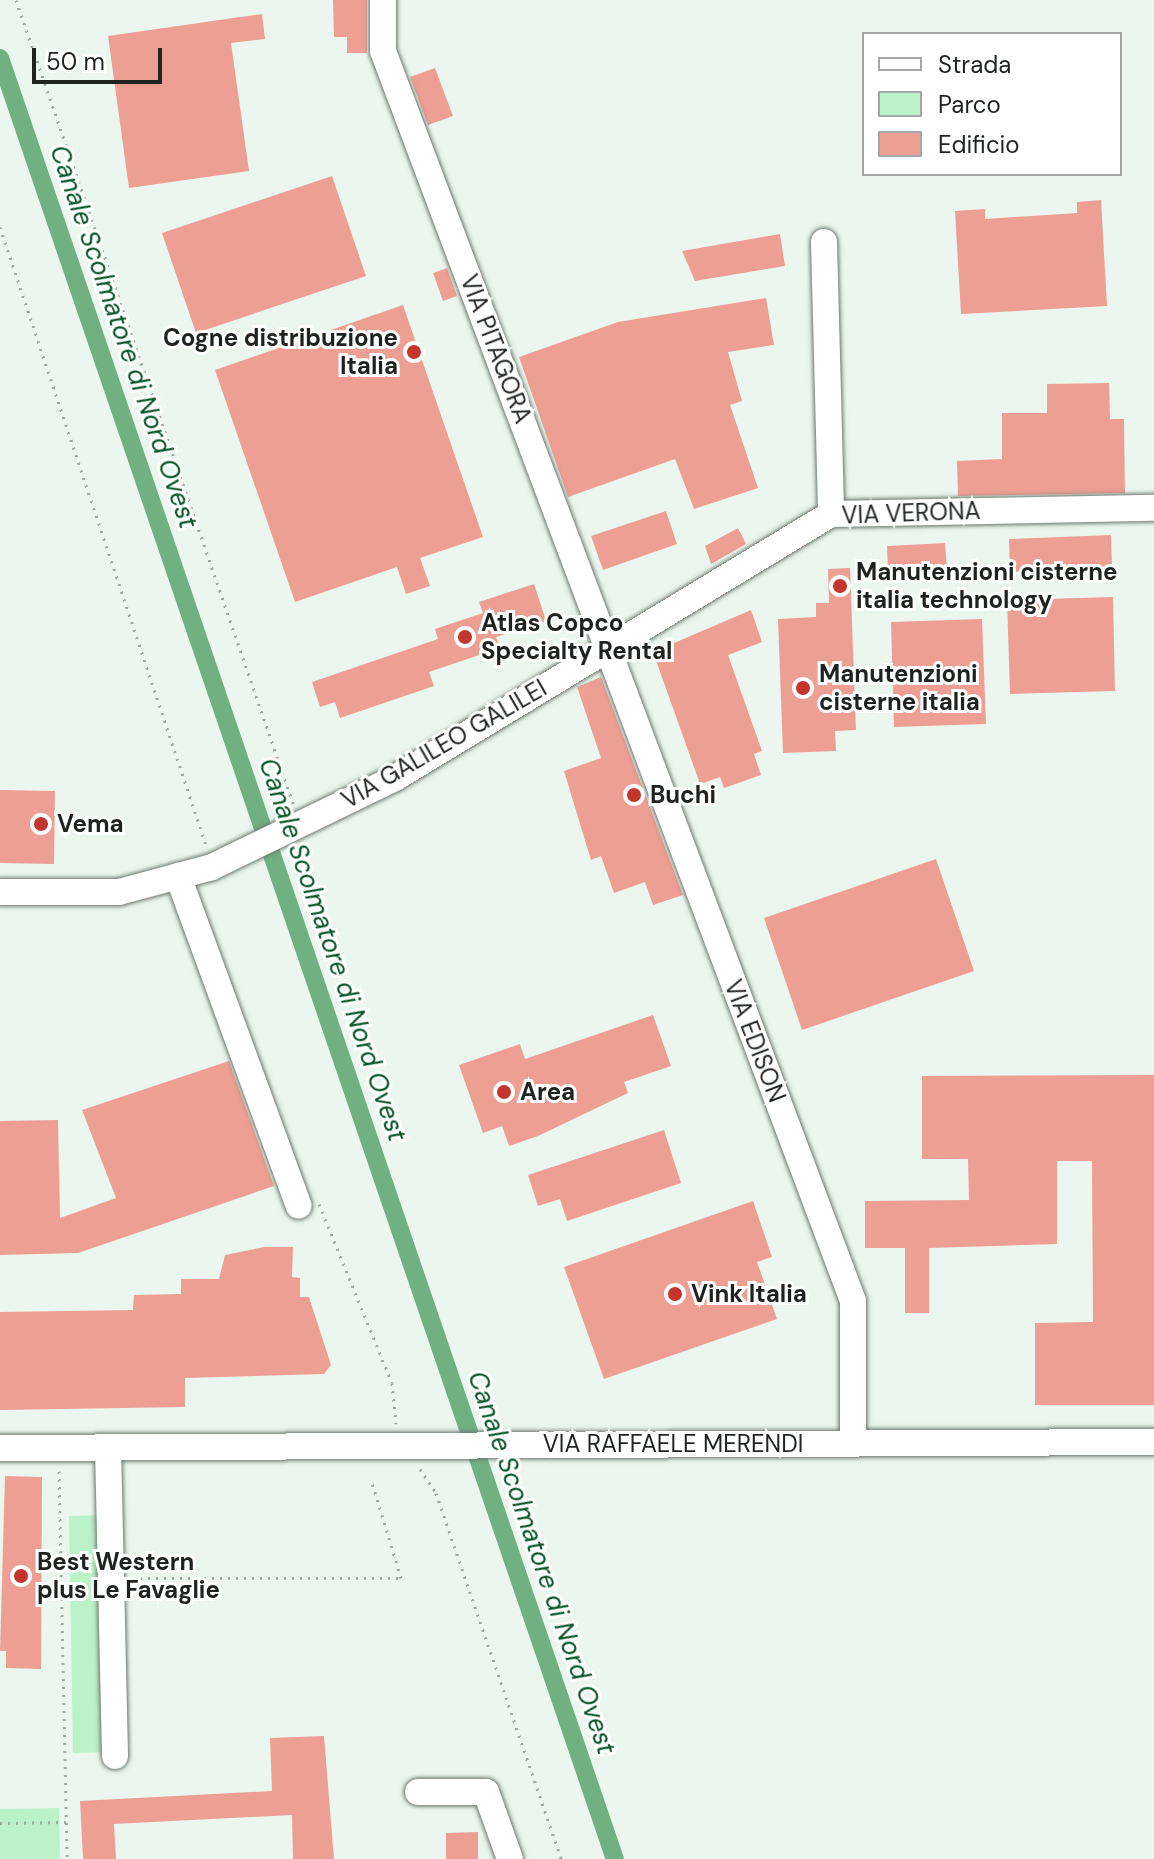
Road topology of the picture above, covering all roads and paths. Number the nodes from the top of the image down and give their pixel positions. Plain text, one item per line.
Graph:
1 (16, 0) edge
2 (383, 0) edge
3 (0, 227) edge
4 (824, 242) dead end
5 (1154, 508) edge
6 (831, 514) junction
7 (608, 648) junction
8 (295, 827) junction
9 (218, 864) junction
10 (178, 876) junction
11 (0, 892) edge
12 (299, 1206) joint
13 (1154, 1442) edge
14 (414, 1443) junction
15 (853, 1444) junction
16 (59, 1447) junction
17 (108, 1447) junction
18 (0, 1448) edge
19 (371, 1479) dead end
20 (111, 1577) junction
21 (115, 1756) dead end
22 (418, 1792) dead end
23 (66, 1822) junction
24 (0, 1823) edge
25 (67, 1859) edge
26 (510, 1859) edge
27 (561, 1859) edge

1 - 8 path
2 - 7 street, VIA PITAGORA
3 - 9 path
4 - 6 street
5 - 6 street, VIA VERONA
6 - 7 street, VIA VERONA
7 - 8 street, VIA GALILEO GALILEI
7 - 15 street, VIA EDISON
8 - 9 street, VIA GALILEO GALILEI
9 - 10 street, VIA GALILEO GALILEI
10 - 11 street, VIA GALILEO GALILEI
10 - 12 street
12 - 14 path
13 - 15 street, VIA RAFFAELE MERENDI
14 - 15 street, VIA RAFFAELE MERENDI
14 - 17 street, VIA RAFFAELE MERENDI
14 - 27 path
16 - 17 street, VIA RAFFAELE MERENDI
16 - 18 street, VIA RAFFAELE MERENDI
16 - 23 path
17 - 20 street
19 - 20 path
20 - 21 street
22 - 26 street
23 - 24 path
23 - 25 path

